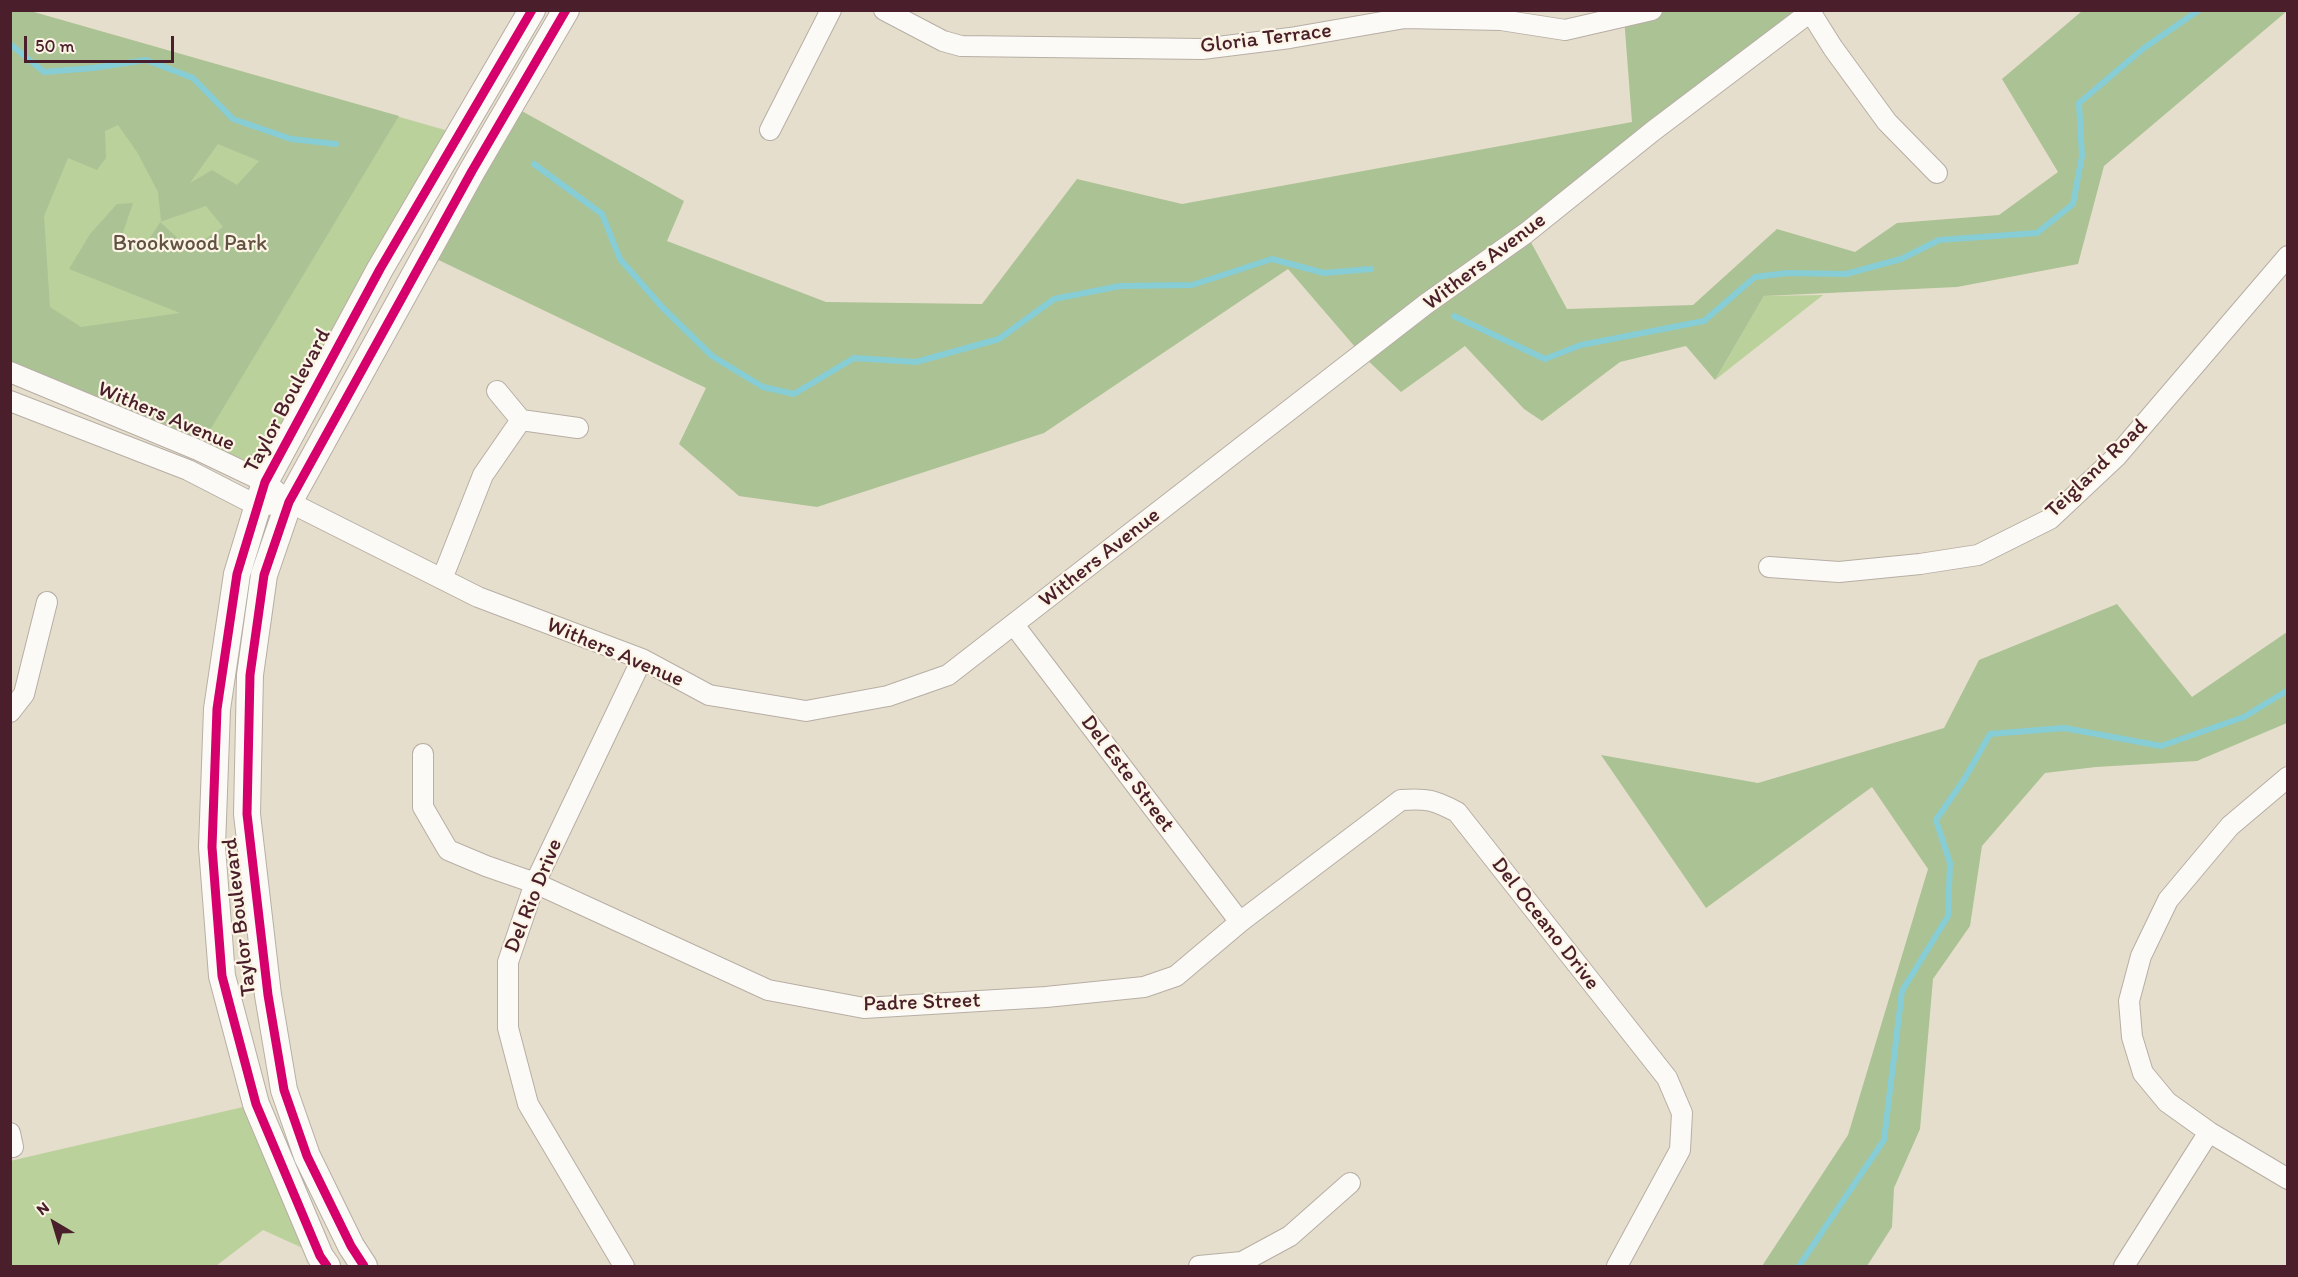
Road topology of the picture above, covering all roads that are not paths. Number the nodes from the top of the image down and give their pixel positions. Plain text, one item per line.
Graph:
1 (532, 10) edge
2 (566, 10) edge
3 (831, 10) edge
4 (884, 10) edge
5 (1652, 10) edge
6 (1812, 12) edge
7 (1386, 16) edge
8 (770, 130) dead end
9 (1937, 173) dead end
10 (2288, 256) edge
11 (10, 372) edge
12 (497, 392) dead end
13 (10, 401) edge
14 (521, 420) junction
15 (578, 428) dead end
16 (262, 494) junction
17 (289, 502) junction
18 (1769, 567) dead end
19 (442, 579) junction
20 (47, 602) dead end
21 (1014, 625) junction
22 (642, 659) junction
23 (10, 712) edge
24 (423, 754) dead end
25 (2288, 777) edge
26 (535, 883) junction
27 (1240, 922) junction
28 (2209, 1132) junction
29 (2288, 1179) edge
30 (1350, 1183) dead end
31 (1242, 1264) edge
32 (327, 1266) edge
33 (364, 1266) edge
34 (624, 1266) edge
35 (1199, 1266) edge
36 (1617, 1266) edge
37 (2124, 1266) edge

1 - 16 main road, Taylor Boulevard
2 - 17 main road, Taylor Boulevard
3 - 8 street
4 - 7 street, Gloria Terrace
5 - 7 street, Gloria Terrace
6 - 9 street
6 - 21 street, Withers Avenue
10 - 18 street, Teigland Road
11 - 16 street, Withers Avenue
12 - 14 street
13 - 16 street, Withers Avenue
14 - 15 street
14 - 19 street
16 - 17 street, Withers Avenue
16 - 32 main road, Taylor Boulevard
17 - 19 street, Withers Avenue
17 - 33 main road, Taylor Boulevard
19 - 22 street, Withers Avenue
20 - 23 street
21 - 22 street, Withers Avenue
21 - 27 street, Del Este Street
22 - 26 street, Del Rio Drive
24 - 26 street, Padre Street
25 - 28 street
26 - 27 street, Padre Street
26 - 34 street, Del Rio Drive
27 - 36 street, Del Oceano Drive
28 - 29 street
28 - 37 street
30 - 31 street
31 - 35 street

